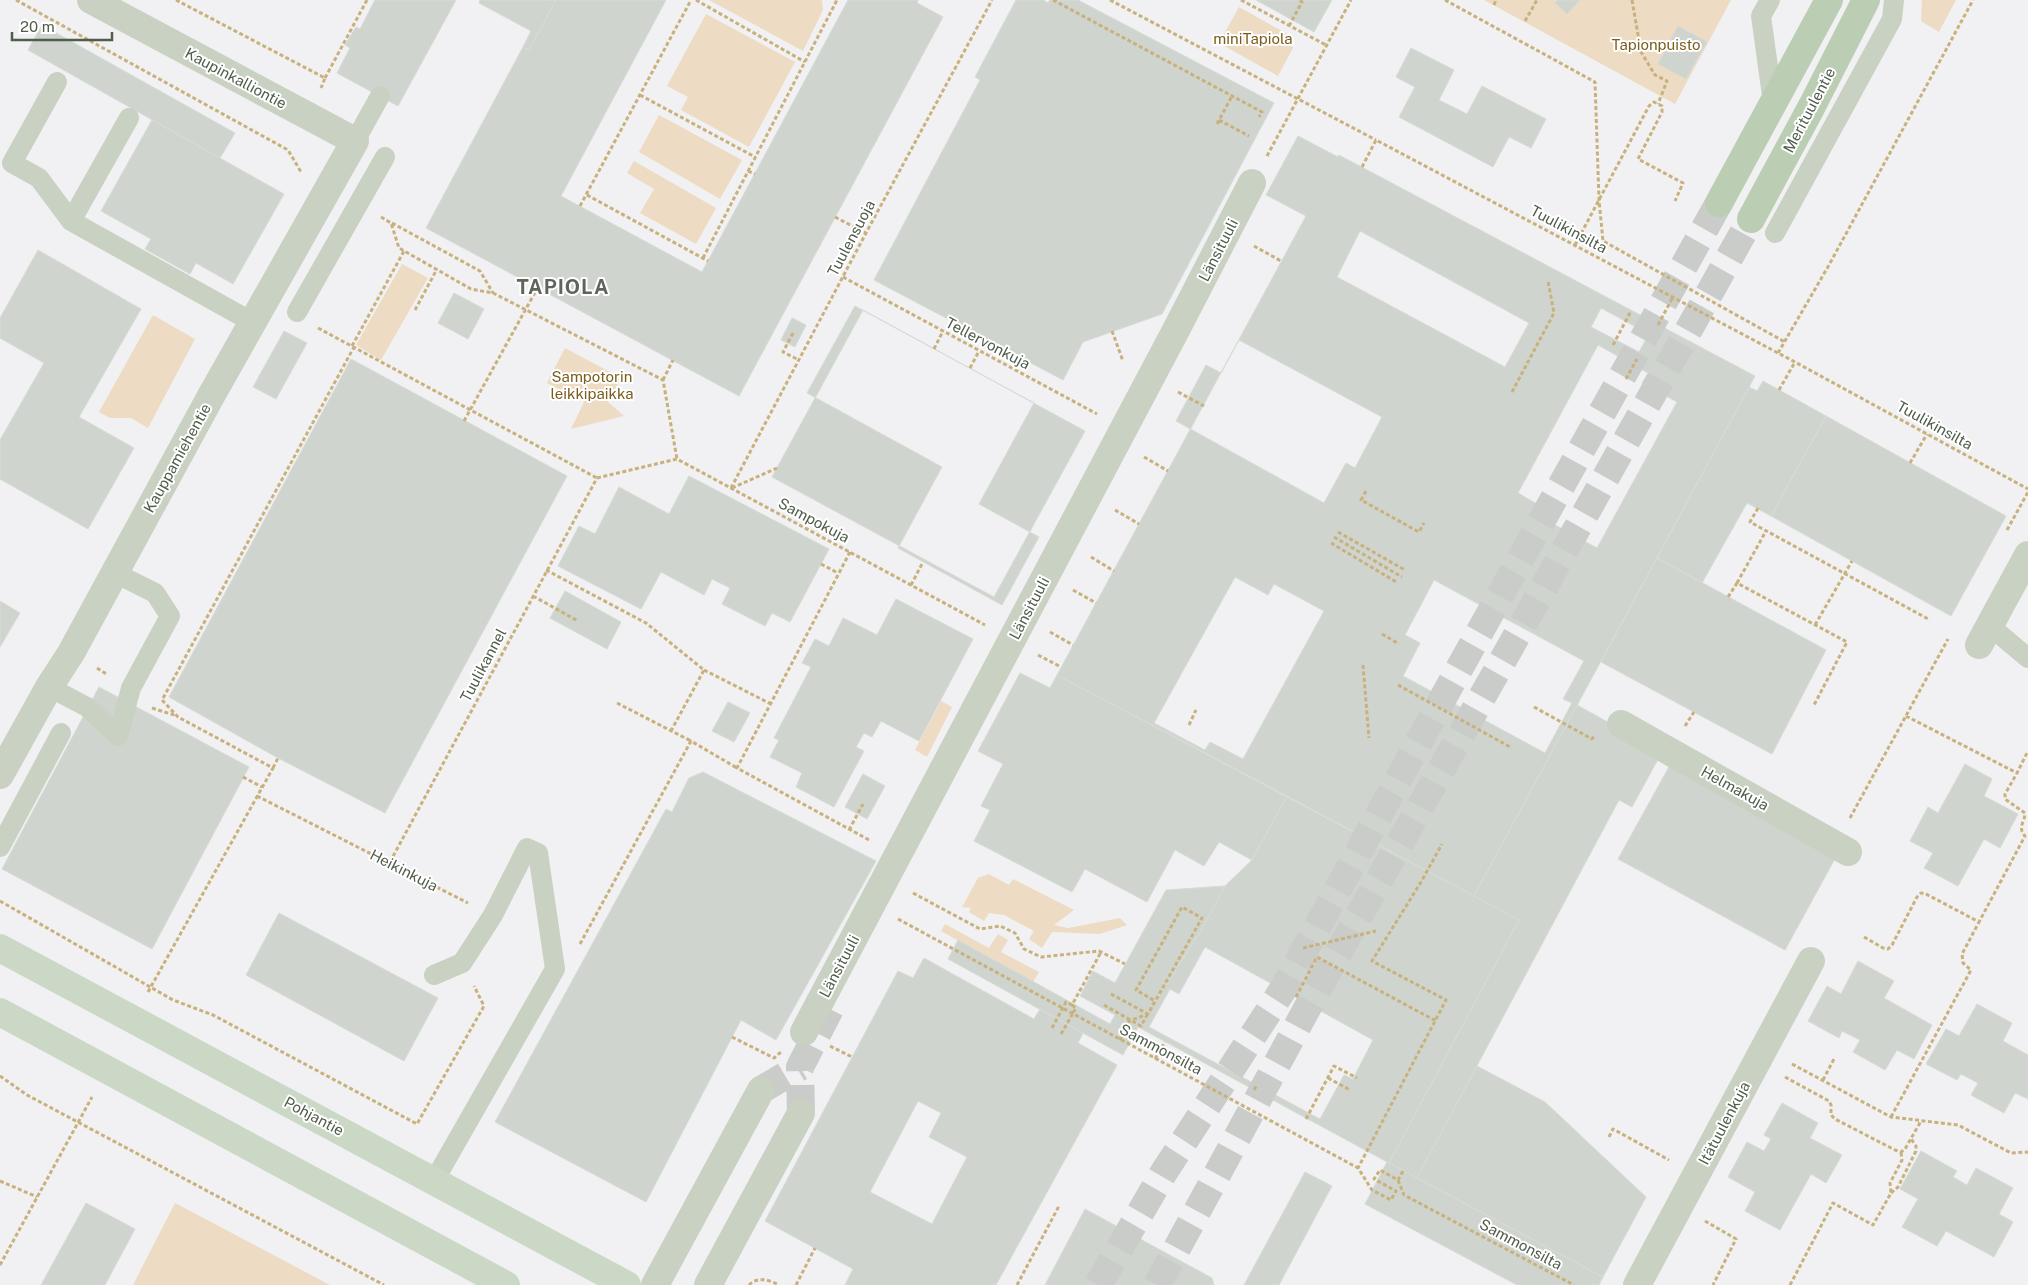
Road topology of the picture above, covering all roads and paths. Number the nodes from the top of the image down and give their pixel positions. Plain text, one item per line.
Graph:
1 (16, 0) edge
2 (91, 0) edge
3 (367, 0) edge
4 (690, 0) edge
5 (696, 0) edge
6 (836, 0) edge
7 (992, 0) edge
8 (1053, 0) edge
9 (1110, 0) edge
10 (1241, 0) edge
11 (1299, 0) edge
12 (1351, 0) edge
13 (1445, 0) edge
14 (1496, 0) edge
15 (1537, 0) edge
16 (1632, 0) edge
17 (1770, 0) edge
18 (1828, 0) edge
19 (1866, 0) edge
20 (1894, 0) edge
21 (1973, 0) edge
22 (1494, 4) dead end
23 (1525, 21) dead end
24 (1289, 26) junction
25 (1326, 46) junction
26 (805, 62) junction
27 (325, 78) dead end
28 (57, 82) dead end
29 (640, 95) junction
30 (380, 96) dead end
31 (1232, 96) junction
32 (1298, 98) junction
33 (1773, 103) junction
34 (1658, 104) junction
35 (1259, 117) dead end
36 (129, 118) dead end
37 (1249, 136) dead end
38 (1277, 136) dead end
39 (1376, 140) junction
40 (355, 141) junction
41 (385, 157) dead end
42 (755, 157) junction
43 (1362, 167) dead end
44 (748, 171) junction
45 (755, 174) dead end
46 (1252, 183) dead end
47 (329, 187) junction
48 (587, 195) junction
49 (1599, 200) junction
50 (1675, 201) dead end
51 (1719, 203) tunnel mouth
52 (358, 204) junction
53 (580, 206) dead end
54 (835, 217) dead end
55 (1751, 219) tunnel mouth
56 (71, 221) junction
57 (391, 223) junction
58 (866, 233) junction
59 (1775, 233) dead end
60 (1575, 245) junction
61 (404, 251) junction
62 (703, 258) junction
63 (708, 261) dead end
64 (437, 269) junction
65 (842, 277) junction
66 (1548, 281) dead end
67 (538, 287) dead end
68 (493, 293) junction
69 (1673, 297) junction
70 (415, 310) dead end
71 (526, 310) junction
72 (1631, 311) dead end
73 (297, 312) dead end
74 (252, 322) junction
75 (1658, 325) dead end
76 (943, 331) junction
77 (793, 333) dead end
78 (1784, 342) junction
79 (1613, 345) dead end
80 (354, 347) junction
81 (934, 349) dead end
82 (979, 351) junction
83 (1778, 353) junction
84 (1637, 359) dead end
85 (673, 360) dead end
86 (799, 360) junction
87 (1795, 362) junction
88 (970, 368) dead end
89 (1626, 379) dead end
90 (663, 380) junction
91 (1779, 390) dead end
92 (1512, 392) dead end
93 (470, 410) junction
94 (464, 421) dead end
95 (1124, 428) junction
96 (1927, 434) junction
97 (677, 458) junction
98 (1910, 463) dead end
99 (776, 468) dead end
100 (597, 478) junction
101 (731, 488) junction
102 (1366, 491) dead end
103 (2028, 491) edge
104 (1758, 508) dead end
105 (1424, 523) dead end
106 (1766, 531) junction
107 (1338, 532) dead end
108 (2003, 537) dead end
109 (1334, 538) dead end
110 (1331, 543) dead end
111 (850, 552) junction
112 (2028, 555) edge
113 (1852, 561) dead end
114 (923, 562) dead end
115 (821, 564) dead end
116 (546, 570) junction
117 (1405, 570) dead end
118 (115, 572) junction
119 (838, 573) junction
120 (1844, 574) junction
121 (1402, 577) dead end
122 (1398, 583) dead end
123 (1737, 583) junction
124 (911, 585) junction
125 (533, 596) junction
126 (1728, 597) dead end
127 (1930, 620) dead end
128 (578, 621) dead end
129 (1815, 625) junction
130 (1952, 631) dead end
131 (1382, 634) dead end
132 (1984, 636) joint
133 (1012, 640) junction
134 (1399, 644) dead end
135 (2028, 658) edge
136 (1363, 665) dead end
137 (704, 670) junction
138 (1398, 685) dead end
139 (49, 687) junction
140 (617, 703) dead end
141 (771, 704) junction
142 (1814, 705) dead end
143 (1534, 707) dead end
144 (1196, 710) dead end
145 (1906, 716) junction
146 (1554, 718) dead end
147 (1621, 724) dead end
148 (1189, 725) dead end
149 (671, 731) junction
150 (61, 734) dead end
151 (1369, 738) dead end
152 (691, 741) junction
153 (1512, 748) dead end
154 (2028, 751) edge
155 (278, 758) dead end
156 (273, 768) junction
157 (737, 768) junction
158 (2016, 773) junction
159 (0, 775) edge
160 (243, 777) dead end
161 (262, 787) junction
162 (863, 804) dead end
163 (1442, 844) dead end
164 (0, 847) edge
165 (1842, 848) joint
166 (390, 862) junction
167 (886, 878) junction
168 (0, 901) edge
169 (871, 905) junction
170 (493, 915) junction
171 (1978, 922) junction
172 (1376, 931) dead end
173 (1864, 937) dead end
174 (551, 945) junction
175 (0, 948) edge
176 (1302, 948) dead end
177 (1101, 952) junction
178 (1811, 962) dead end
179 (462, 963) junction
180 (1125, 964) dead end
181 (434, 975) dead end
182 (1111, 994) dead end
183 (1296, 998) dead end
184 (1072, 1005) junction
185 (1062, 1009) junction
186 (0, 1012) edge
187 (1072, 1014) junction
188 (1148, 1014) junction
189 (1129, 1021) junction
190 (1436, 1021) junction
191 (1052, 1028) junction
192 (804, 1032) dead end
193 (1061, 1034) junction
194 (1120, 1040) junction
195 (1165, 1042) dead end
196 (1835, 1056) dead end
197 (1156, 1059) junction
198 (1789, 1062) dead end
199 (0, 1076) edge
200 (1784, 1077) dead end
201 (1328, 1078) junction
202 (1357, 1078) dead end
203 (1823, 1080) junction
204 (1257, 1084) dead end
205 (761, 1090) tunnel mouth
206 (1254, 1090) dead end
207 (1350, 1090) dead end
208 (801, 1112) tunnel mouth
209 (1891, 1117) junction
210 (1306, 1119) dead end
211 (1921, 1121) junction
212 (1609, 1137) dead end
213 (1911, 1139) junction
214 (1901, 1152) junction
215 (2028, 1152) edge
216 (1667, 1159) dead end
217 (1358, 1168) junction
218 (1403, 1171) dead end
219 (1398, 1180) junction
220 (0, 1181) edge
221 (434, 1181) junction
222 (1891, 1193) junction
223 (37, 1197) dead end
224 (1059, 1206) dead end
225 (1703, 1220) dead end
226 (815, 1248) dead end
227 (797, 1283) edge
228 (384, 1285) edge
229 (506, 1285) edge
230 (627, 1285) edge
231 (655, 1285) edge
232 (708, 1285) edge
233 (749, 1285) edge
234 (779, 1285) edge
235 (1018, 1285) edge
236 (1574, 1285) edge
237 (1637, 1285) edge
238 (1713, 1285) edge
239 (1790, 1285) edge

1 - 47 path
2 - 40 street, Kaupinkalliontie
3 - 27 path
4 - 29 path
5 - 26 path
6 - 26 path
7 - 58 path, Tuulensuoja
8 - 31 path
9 - 32 path, Tuulikinsilta
10 - 24 path
11 - 24 path
12 - 25 path
13 - 49 path
14 - 22 path
15 - 23 path
16 - 34 path
17 - 33 lane
18 - 33 main road
19 - 55 main road, Merituulentie
20 - 59 lane
21 - 78 path
24 - 25 path
25 - 32 path
26 - 42 path
28 - 56 lane
29 - 42 path
29 - 48 path
30 - 40 lane
31 - 35 path
31 - 37 path
32 - 38 path
32 - 39 path, Tuulikinsilta
33 - 51 main road
34 - 49 path
34 - 50 path
36 - 56 lane
39 - 43 path
39 - 60 path, Tuulikinsilta
40 - 47 street, Kauppamiehentie
41 - 52 lane
42 - 44 path
44 - 45 path
44 - 62 path
46 - 95 street, Länsituuli
47 - 74 street, Kauppamiehentie
48 - 53 path
48 - 62 path
49 - 60 path
49 - 78 path
52 - 57 path
52 - 73 lane
54 - 58 path
56 - 74 lane
57 - 61 path
57 - 68 path
58 - 65 path, Tuulensuoja
60 - 69 path, Tuulikinsilta
61 - 64 path
61 - 80 path
62 - 63 path
64 - 68 path
64 - 70 path
65 - 76 path, Tellervonkuja
65 - 86 path, Tuulensuoja
66 - 92 path
67 - 71 path
68 - 71 path
69 - 75 path
69 - 83 path, Tuulikinsilta
71 - 90 path
71 - 93 path
72 - 79 path
74 - 118 street, Kauppamiehentie
76 - 81 path
76 - 82 path, Tellervonkuja
77 - 86 path
78 - 83 path
80 - 93 path
80 - 156 path
82 - 88 path
82 - 95 path, Tellervonkuja
83 - 87 path, Tuulikinsilta
84 - 89 path
85 - 90 path
86 - 101 path, Tuulensuoja
87 - 91 path
87 - 96 path, Tuulikinsilta
90 - 97 path
93 - 94 path
93 - 100 path
95 - 133 street, Länsituuli
96 - 98 path
96 - 103 path, Tuulikinsilta
97 - 100 path
97 - 101 path, Sampokuja
99 - 101 path
100 - 116 path, Tuulikannel
101 - 111 path, Sampokuja
102 - 105 path
103 - 108 path
104 - 106 path
106 - 120 path
106 - 123 path
107 - 117 path
109 - 121 path
110 - 122 path
111 - 119 path
111 - 124 path, Sampokuja
112 - 132 street
113 - 120 path
114 - 124 path
115 - 119 path
116 - 125 path, Tuulikannel
116 - 137 path
118 - 139 street, Kauppamiehentie
118 - 139 lane
119 - 141 path
120 - 127 path
120 - 129 path
123 - 126 path
123 - 129 path
124 - 133 path, Sampokuja
125 - 128 path
125 - 166 path, Tuulikannel
129 - 142 path
130 - 145 path
131 - 134 path
132 - 135 lane
133 - 167 street, Länsituuli
136 - 151 path
137 - 141 path
137 - 149 path
138 - 153 path
139 - 159 street, Kauppamiehentie
140 - 149 path
141 - 157 path
143 - 146 path
144 - 148 path
145 - 158 path
145 - 165 path
147 - 165 street, Helmakuja
149 - 152 path
150 - 164 lane
152 - 157 path
152 - 174 path
154 - 158 path
155 - 156 path
156 - 161 path
157 - 162 path
158 - 171 path
160 - 161 path
161 - 166 path, Heikinkuja
163 - 190 path
166 - 170 path, Heikinkuja
167 - 169 street, Länsituuli
167 - 177 path
168 - 179 path
169 - 185 path, Sammonsilta
169 - 192 street, Länsituuli
170 - 174 lane
170 - 179 lane
171 - 173 path
171 - 209 path
172 - 176 path
174 - 221 lane
175 - 221 main road, Pohjantie
177 - 180 path
177 - 184 path
178 - 237 street, Itätuulenkuja
179 - 181 lane
182 - 188 path
183 - 190 path
184 - 191 path
184 - 193 path
185 - 187 path, Sammonsilta
185 - 191 path
186 - 229 main road
187 - 193 path
187 - 194 path, Sammonsilta
188 - 188 path
188 - 189 path
188 - 189 path
189 - 194 path
190 - 217 path
191 - 193 path
194 - 197 path, Sammonsilta
195 - 197 path
196 - 203 path
197 - 217 path, Sammonsilta
198 - 203 path
199 - 228 path
200 - 214 path
201 - 202 path
201 - 207 path
201 - 210 path
203 - 209 path
204 - 206 path
205 - 231 street
208 - 232 street
209 - 211 path
211 - 213 path
211 - 215 path
212 - 216 path
213 - 214 path
213 - 222 path
214 - 222 path
217 - 219 path
218 - 219 path
219 - 236 path, Sammonsilta
220 - 223 path
221 - 230 main road, Pohjantie
222 - 239 path
224 - 235 path
225 - 238 path
226 - 227 path
233 - 234 path

